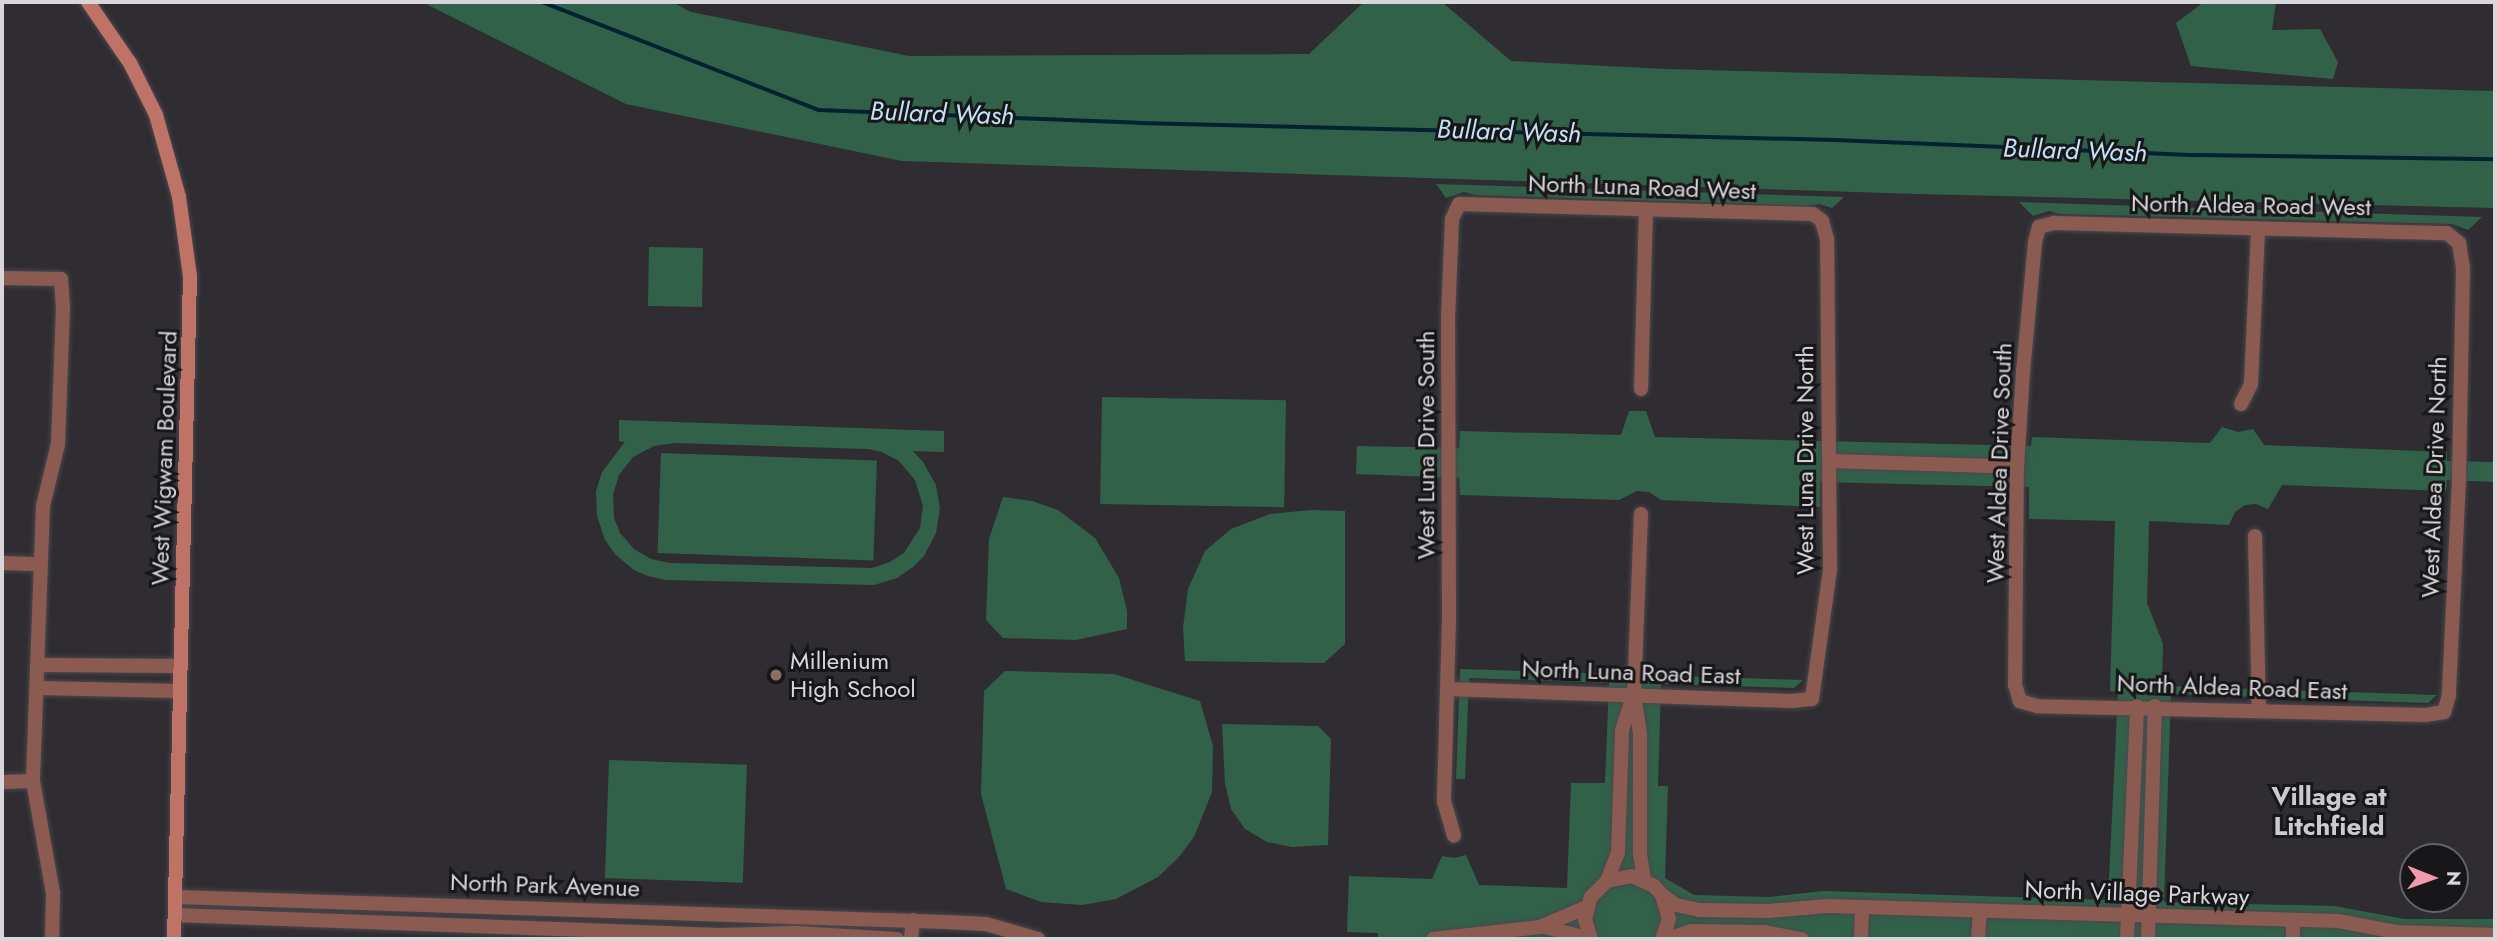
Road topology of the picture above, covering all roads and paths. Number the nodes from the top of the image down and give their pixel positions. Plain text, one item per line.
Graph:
1 (88, 2) edge
2 (1458, 204) joint
3 (1646, 210) junction
4 (1822, 221) joint
5 (2039, 227) joint
6 (2258, 229) junction
7 (2459, 243) joint
8 (2, 278) edge
9 (1641, 389) dead end
10 (2241, 404) dead end
11 (1830, 461) junction
12 (2017, 467) junction
13 (1641, 514) dead end
14 (2255, 536) dead end
15 (2, 563) edge
16 (40, 564) junction
17 (38, 665) junction
18 (180, 666) junction
19 (37, 688) junction
20 (1448, 689) junction
21 (180, 691) junction
22 (1634, 695) junction
23 (1812, 699) joint
24 (2020, 701) joint
25 (2137, 706) junction
26 (2155, 706) junction
27 (2259, 710) junction
28 (2444, 712) joint
29 (33, 781) junction
30 (2, 782) edge
31 (1454, 836) dead end
32 (1644, 880) junction
33 (1607, 881) junction
34 (1662, 895) junction
35 (175, 897) junction
36 (1587, 907) junction
37 (578, 908) junction
38 (1862, 908) junction
39 (1980, 911) junction
40 (174, 915) junction
41 (2128, 915) junction
42 (2149, 916) junction
43 (913, 920) junction
44 (2293, 920) junction
45 (1540, 927) junction
46 (577, 934) edge
47 (2495, 935) edge
48 (52, 939) edge
49 (174, 939) edge
50 (897, 939) edge
51 (911, 939) edge
52 (1038, 939) edge
53 (1433, 939) edge
54 (1590, 939) edge
55 (1665, 939) edge
56 (1802, 939) edge
57 (1861, 939) edge
58 (1978, 939) edge
59 (2127, 939) edge
60 (2148, 939) edge
61 (2293, 939) edge

1 - 18 street, West Wigwam Boulevard
2 - 3 street, North Luna Road West
2 - 20 street, West Luna Drive South
3 - 4 street, North Luna Road West
3 - 9 street
4 - 11 street, West Luna Drive North
5 - 6 street, North Aldea Road West
5 - 12 street, West Aldea Drive South
6 - 7 street, North Aldea Road West
6 - 10 street
7 - 28 street, West Aldea Drive North
8 - 16 street
11 - 12 street
11 - 23 street, West Luna Drive North
12 - 24 street, West Aldea Drive South
13 - 22 street
14 - 27 street
15 - 16 street
16 - 17 street
17 - 18 street
17 - 19 street
18 - 21 street, West Wigwam Boulevard
19 - 21 street
19 - 29 street
20 - 22 street, North Luna Road East
20 - 31 street, West Luna Drive South
21 - 35 street, West Wigwam Boulevard
22 - 23 street, North Luna Road East
22 - 32 street
22 - 33 street
24 - 25 street, North Aldea Road East
25 - 26 street, North Aldea Road East
25 - 41 street
26 - 27 street, North Aldea Road East
26 - 42 street
27 - 28 street, North Aldea Road East
29 - 30 street
29 - 48 street
32 - 33 street
32 - 34 street, North Village Parkway
33 - 36 street
34 - 38 street, North Village Parkway
34 - 55 street
35 - 37 street, North Park Avenue
35 - 40 street, West Wigwam Boulevard
36 - 45 street
36 - 54 street
37 - 43 street, North Park Avenue
37 - 46 street
38 - 39 street, North Village Parkway
38 - 57 street
39 - 41 street, North Village Parkway
39 - 58 street
40 - 46 street, North Park Avenue
40 - 49 street, West Wigwam Boulevard
41 - 42 street, North Village Parkway
41 - 59 street
42 - 44 street, North Village Parkway
42 - 60 street
43 - 51 street
43 - 52 street, North Park Avenue
44 - 47 street, North Village Parkway
44 - 61 street
45 - 53 street
45 - 54 street
46 - 50 street, North Park Avenue
55 - 56 street

